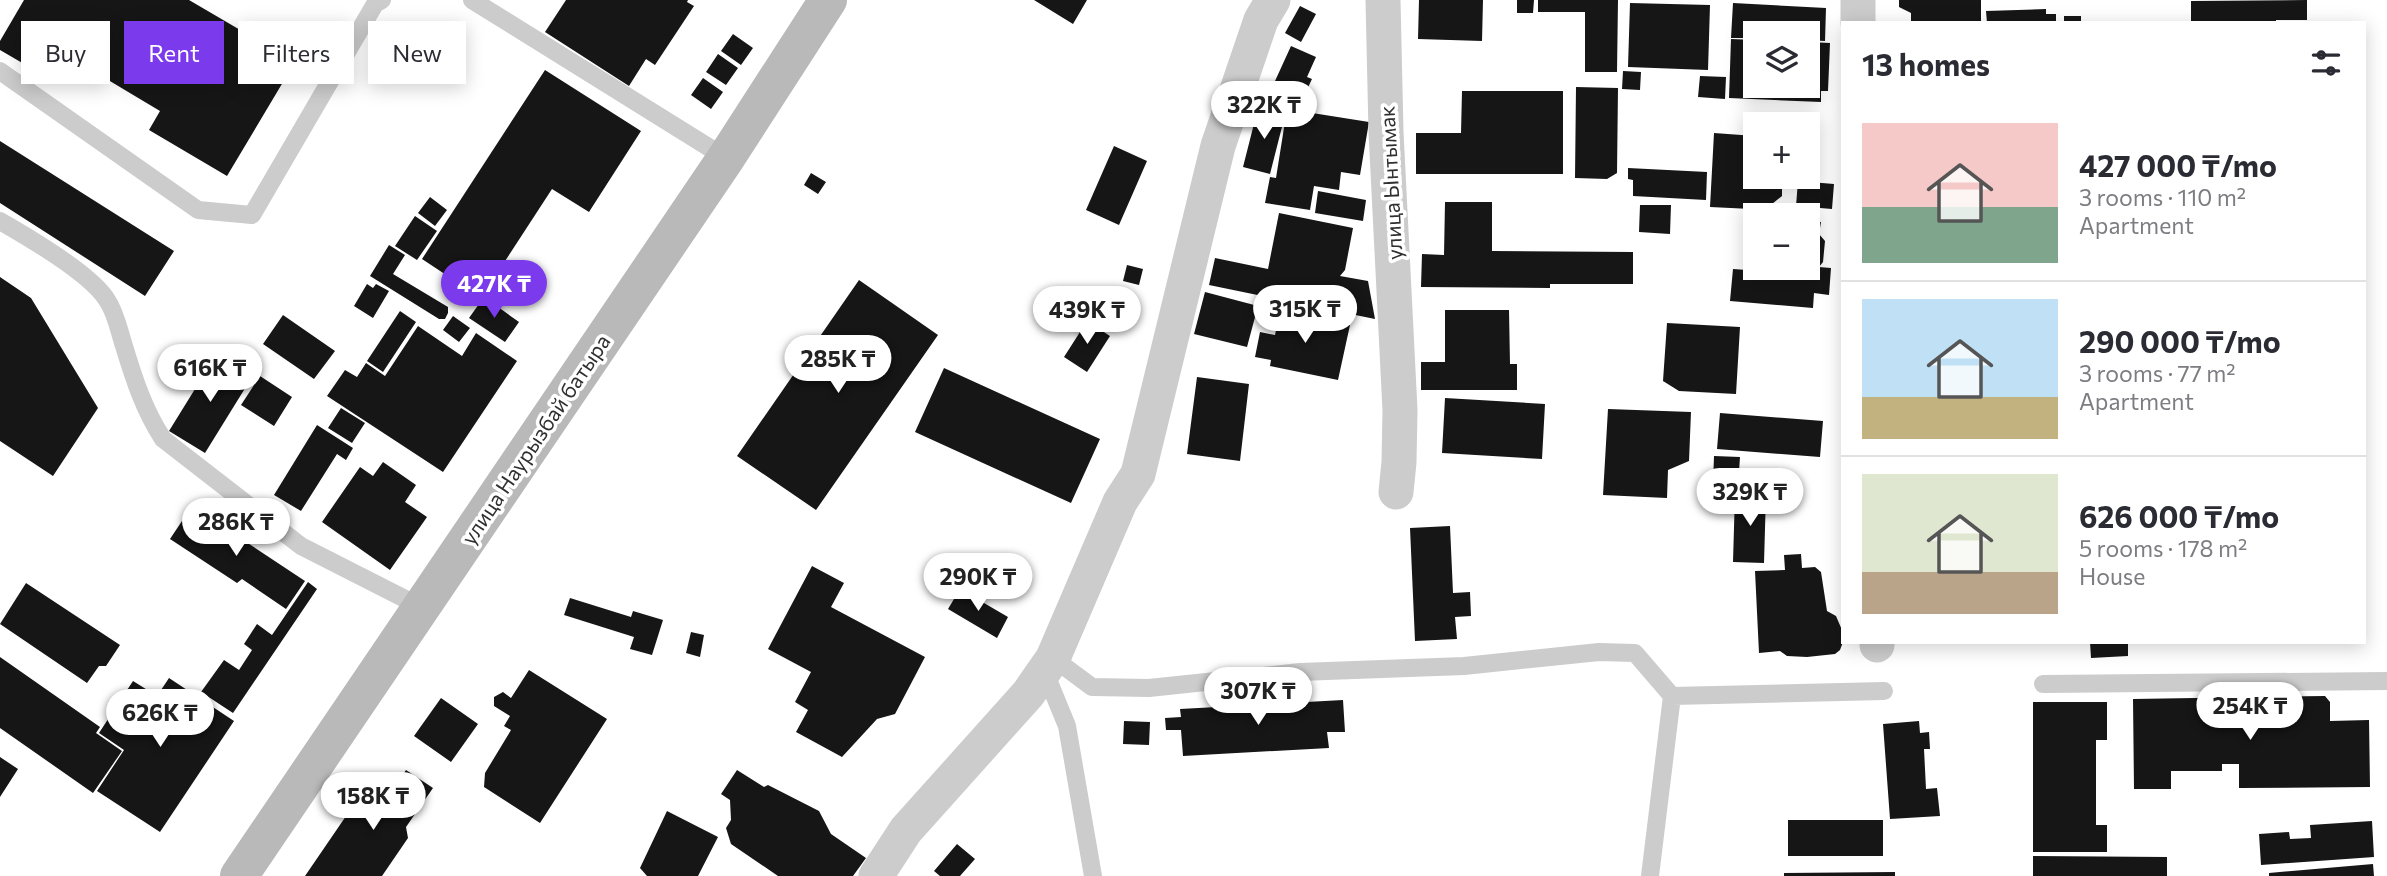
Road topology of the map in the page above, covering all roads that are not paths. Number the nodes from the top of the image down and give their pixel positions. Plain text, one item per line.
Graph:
1 (382, 0) edge
2 (472, 0) edge
3 (828, 0) edge
4 (1273, 0) edge
5 (1383, 0) edge
6 (1858, 0) edge
7 (1858, 21) edge
8 (0, 71) edge
9 (726, 158) junction
10 (0, 221) edge
11 (1396, 492) dead end
12 (421, 607) junction
13 (1048, 664) junction
14 (2387, 681) edge
15 (2043, 684) dead end
16 (1884, 691) dead end
17 (1672, 696) junction
18 (239, 876) edge
19 (876, 876) edge
20 (1093, 876) edge
21 (1650, 876) edge

1 - 8 lane
2 - 9 lane
3 - 9 main road, улица Наурызбай батыра
4 - 13 street
5 - 11 street, улица Ынтымак
6 - 7 street
9 - 12 main road, улица Наурызбай батыра
10 - 12 lane
12 - 18 main road, улица Наурызбай батыра
13 - 17 lane
13 - 19 street
13 - 20 lane
14 - 15 lane
16 - 17 lane
17 - 21 lane

